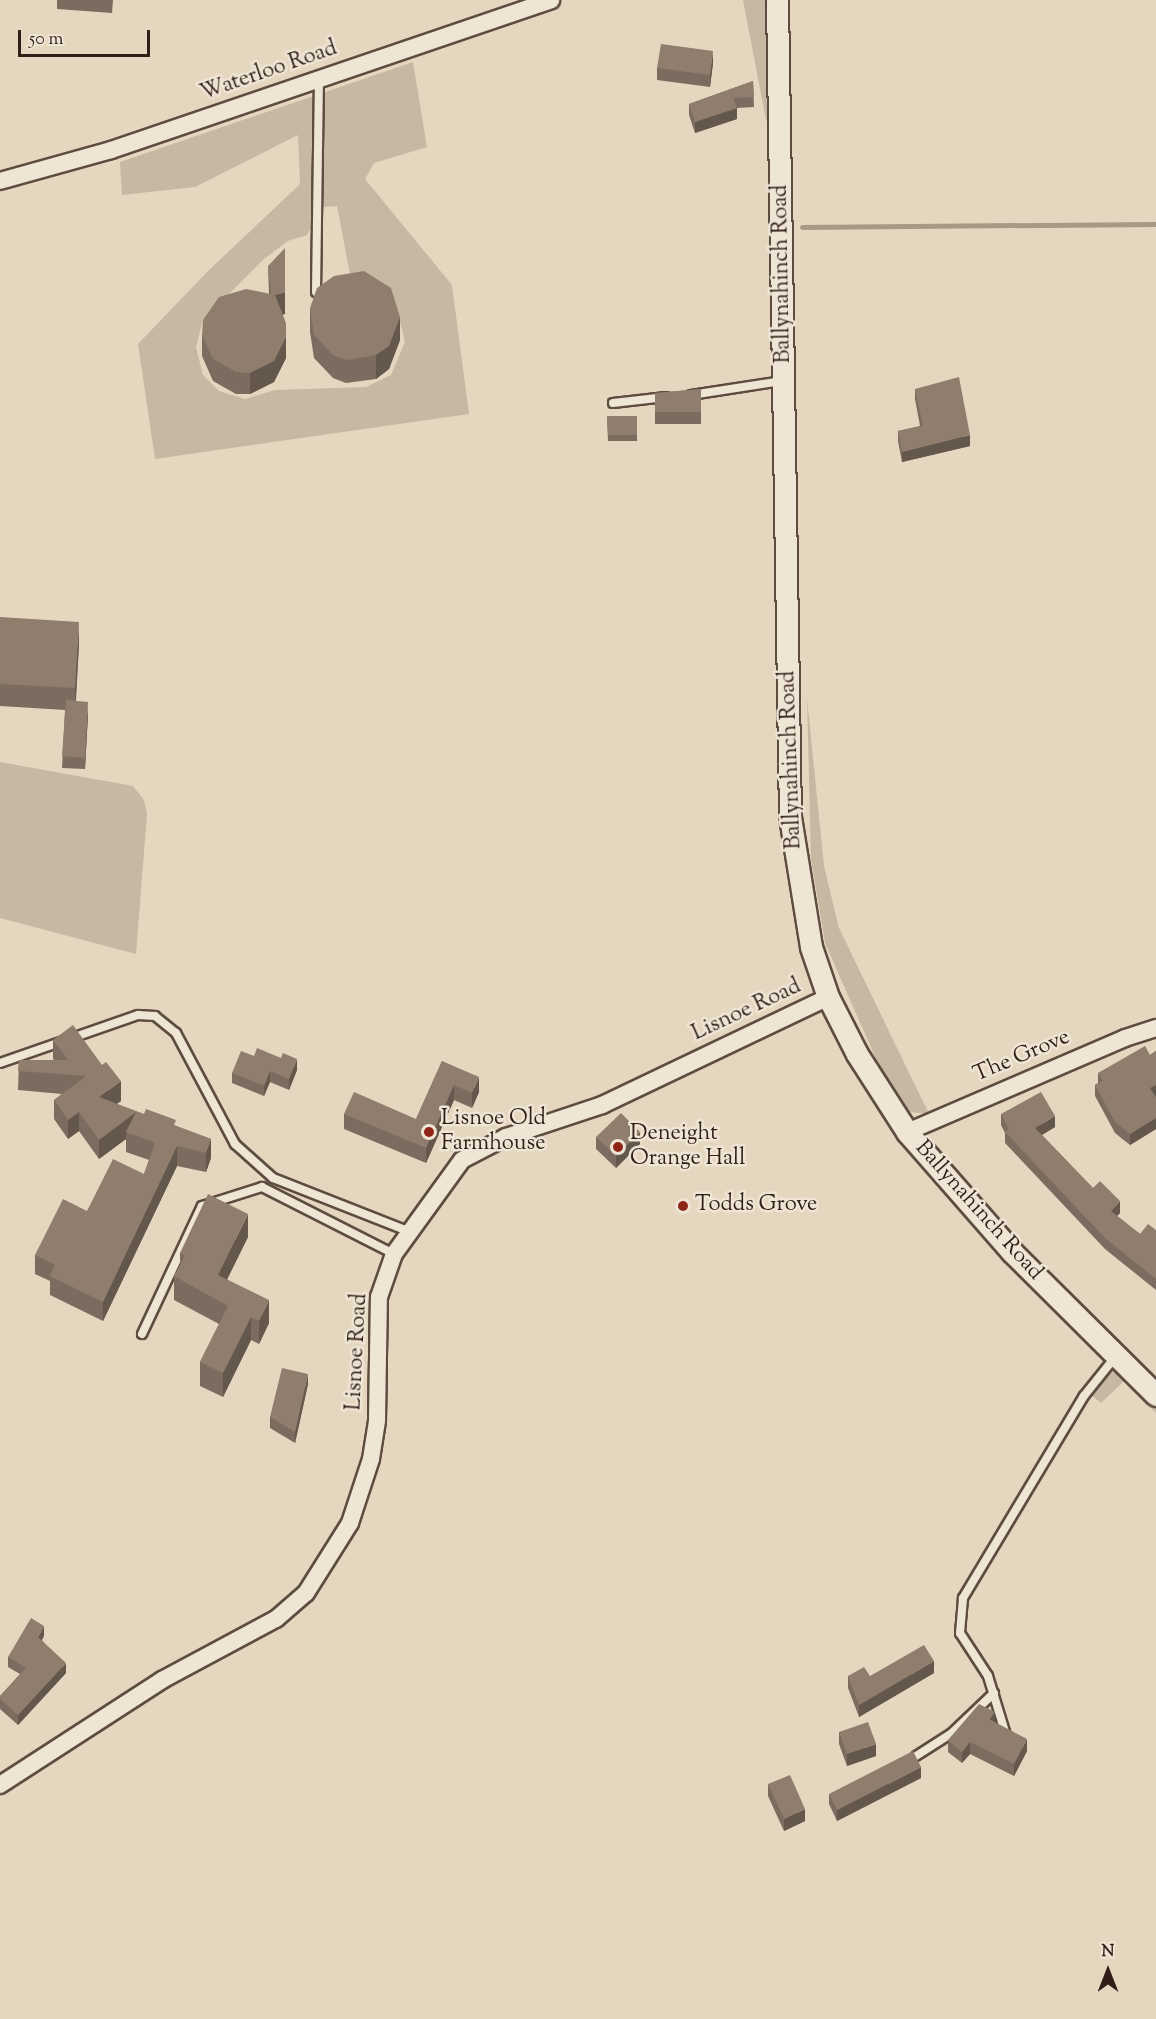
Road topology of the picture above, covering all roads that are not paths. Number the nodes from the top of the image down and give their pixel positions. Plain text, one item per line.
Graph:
1 (551, 0) edge
2 (777, 0) edge
3 (319, 79) junction
4 (0, 181) edge
5 (316, 292) edge
6 (785, 380) junction
7 (613, 403) dead end
8 (828, 997) junction
9 (1156, 1028) edge
10 (0, 1063) edge
11 (908, 1132) junction
12 (410, 1233) junction
13 (394, 1254) junction
14 (142, 1334) dead end
15 (1117, 1356) junction
16 (1156, 1395) edge
17 (994, 1693) junction
18 (1006, 1735) edge
19 (916, 1756) edge
20 (0, 1785) edge

1 - 3 street, Waterloo Road
2 - 6 street, Ballynahinch Road
3 - 4 street, Waterloo Road
3 - 5 lane
6 - 7 lane
6 - 8 street, Ballynahinch Road
8 - 11 street, Ballynahinch Road
8 - 12 street, Lisnoe Road
9 - 11 street, The Grove
10 - 12 lane
11 - 15 street, Ballynahinch Road
12 - 13 street, Lisnoe Road
13 - 14 lane
13 - 20 street, Lisnoe Road
15 - 16 street, Ballynahinch Road
15 - 17 lane
17 - 18 lane
17 - 19 lane

